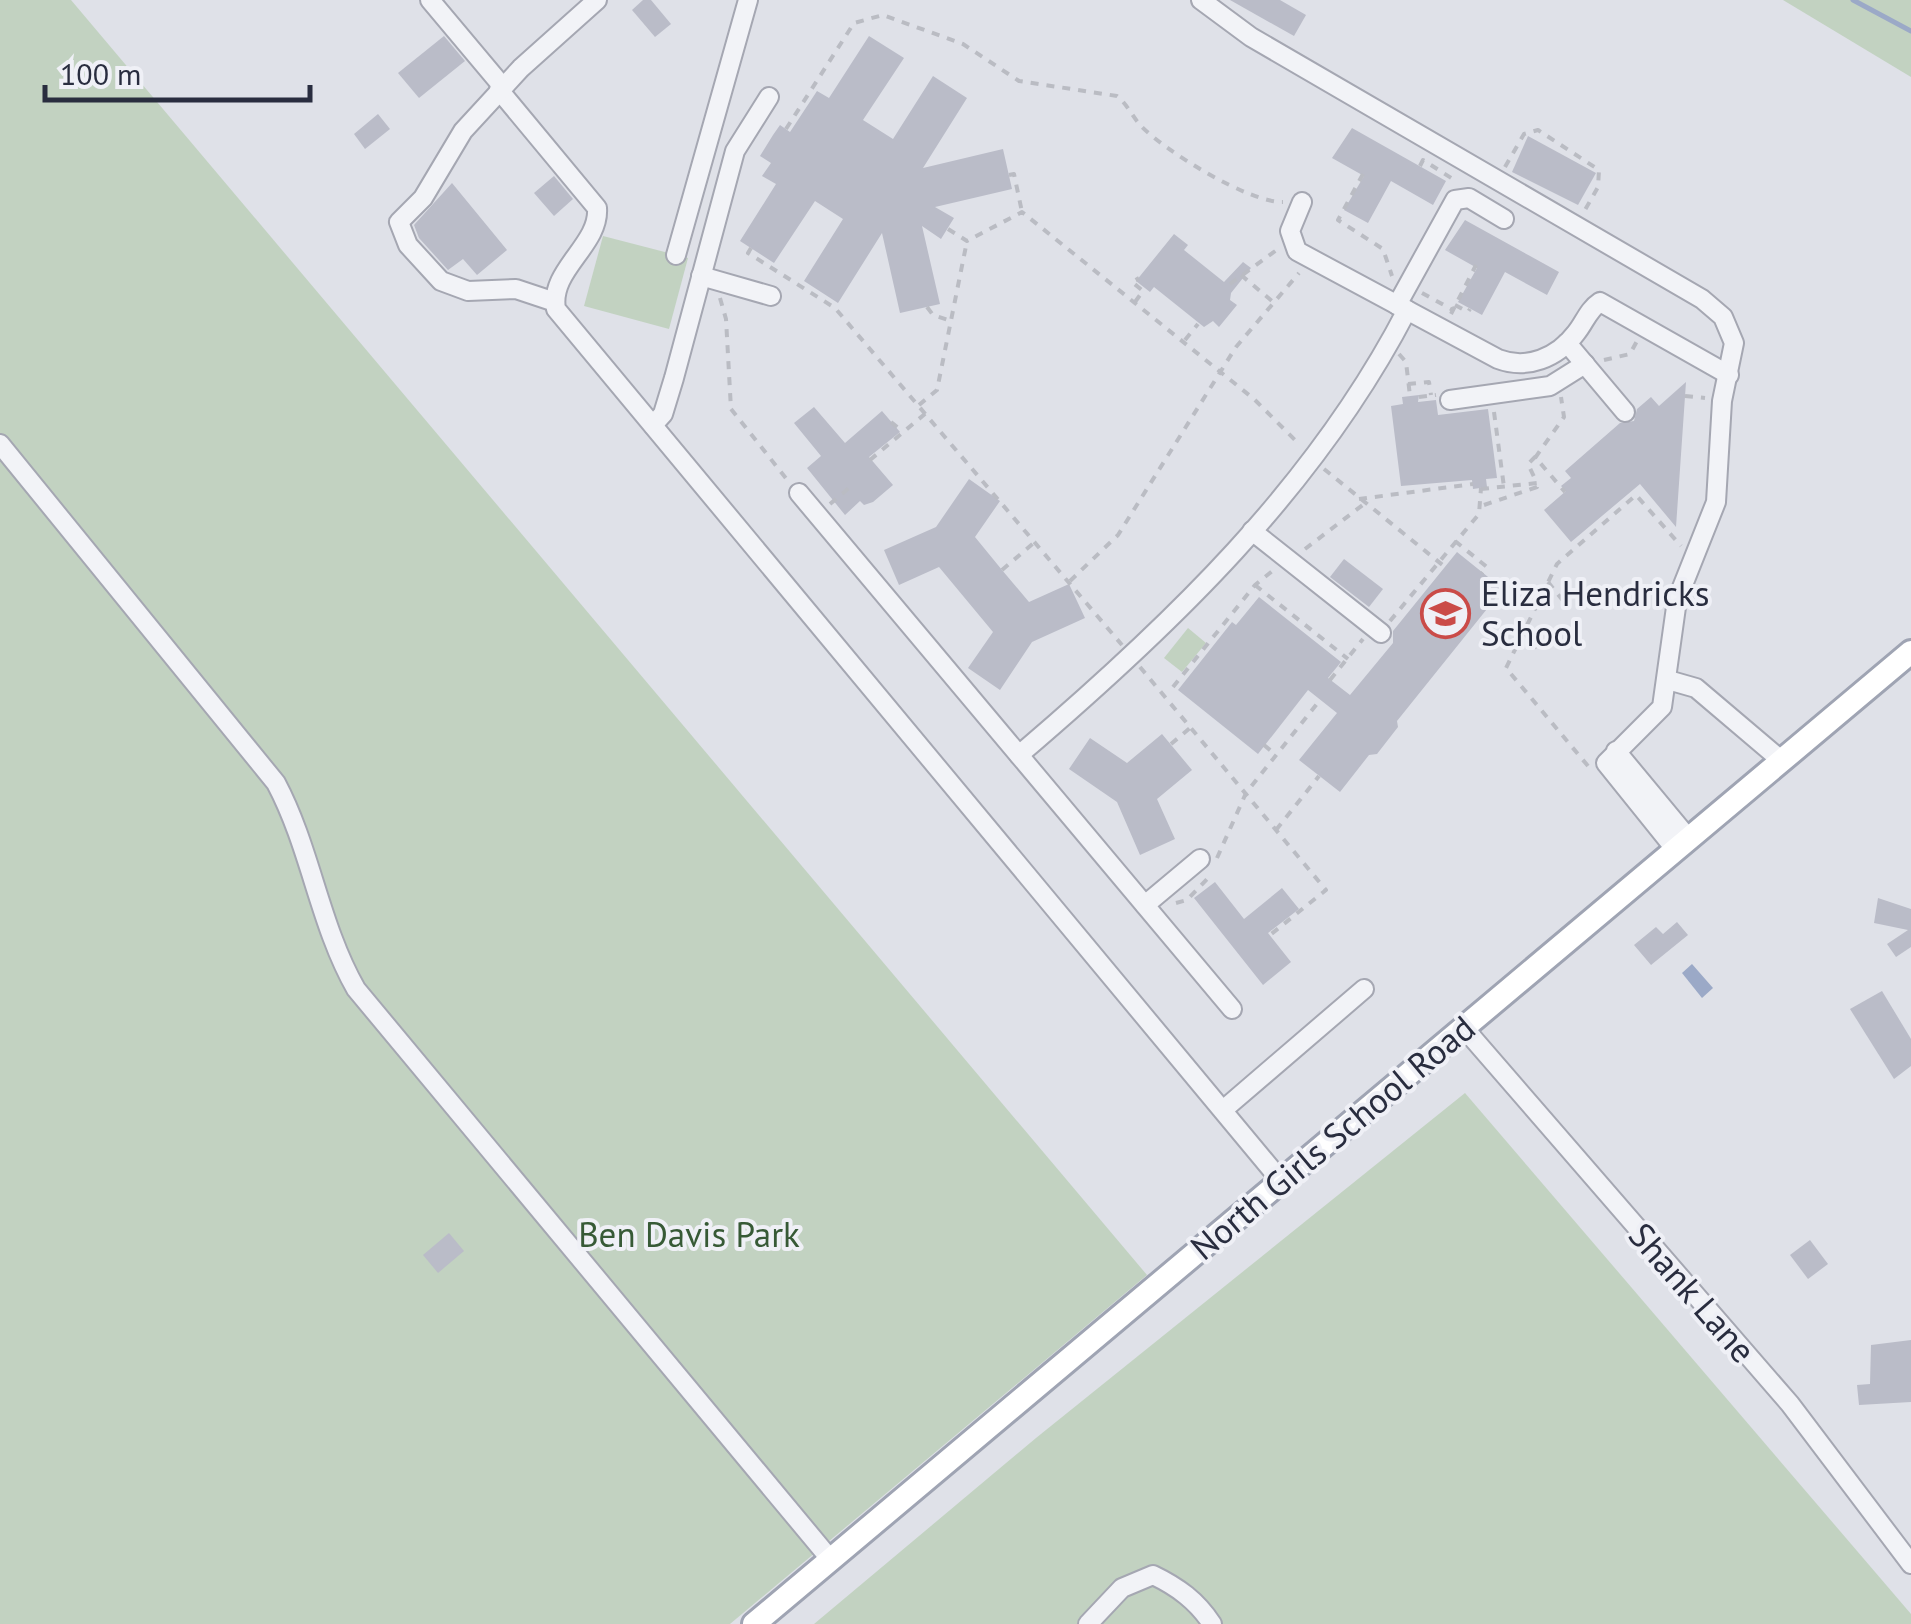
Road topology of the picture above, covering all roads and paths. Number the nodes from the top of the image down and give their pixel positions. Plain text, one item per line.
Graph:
1 (430, 0) edge
2 (597, 0) edge
3 (748, 0) edge
4 (1200, 0) edge
5 (501, 89) junction
6 (768, 98) dead end
7 (786, 129) dead end
8 (1420, 166) dead end
9 (1363, 174) dead end
10 (1009, 176) dead end
11 (1498, 180) junction
12 (1460, 198) junction
13 (1302, 202) joint
14 (1022, 212) junction
15 (1356, 217) dead end
16 (1504, 219) dead end
17 (1576, 226) junction
18 (1350, 227) junction
19 (948, 228) dead end
20 (1290, 240) junction
21 (967, 242) junction
22 (751, 248) dead end
23 (676, 255) dead end
24 (1312, 258) junction
25 (1476, 265) dead end
26 (1242, 275) junction
27 (702, 276) junction
28 (1139, 278) dead end
29 (1230, 284) dead end
30 (771, 296) dead end
31 (1404, 298) junction
32 (555, 302) junction
33 (1135, 302) junction
34 (1274, 302) junction
35 (927, 307) dead end
36 (1454, 308) junction
37 (1470, 309) dead end
38 (951, 321) junction
39 (1198, 324) dead end
40 (1645, 326) junction
41 (1443, 329) junction
42 (1184, 342) junction
43 (1567, 343) junction
44 (1388, 346) junction
45 (1585, 364) junction
46 (1221, 371) junction
47 (1729, 376) junction
48 (1558, 382) junction
49 (1408, 384) junction
50 (1410, 396) dead end
51 (1419, 396) dead end
52 (1441, 396) junction
53 (919, 405) junction
54 (1493, 405) dead end
55 (1624, 412) dead end
56 (926, 413) junction
57 (891, 422) dead end
58 (653, 425) junction
59 (903, 432) junction
60 (0, 444) edge
61 (1536, 458) junction
62 (1314, 459) junction
63 (870, 460) dead end
64 (1537, 482) junction
65 (1473, 484) dead end
66 (1504, 486) junction
67 (849, 488) dead end
68 (1564, 492) dead end
69 (799, 493) joint
70 (1358, 500) junction
71 (1364, 504) junction
72 (1482, 506) junction
73 (817, 515) junction
74 (1668, 518) dead end
75 (1661, 524) junction
76 (1252, 530) junction
77 (1036, 541) junction
78 (1456, 542) junction
79 (1696, 554) junction
80 (1288, 560) junction
81 (1438, 562) junction
82 (1445, 567) dead end
83 (1002, 570) dead end
84 (1482, 573) dead end
85 (1069, 582) junction
86 (1548, 582) junction
87 (1256, 585) junction
88 (1565, 603) dead end
89 (1381, 633) junction
90 (1524, 633) junction
91 (1537, 648) dead end
92 (1911, 652) edge
93 (1132, 658) junction
94 (1348, 658) junction
95 (1330, 680) dead end
96 (1668, 680) junction
97 (1173, 687) dead end
98 (1320, 700) dead end
99 (1191, 728) junction
100 (1171, 744) dead end
101 (1264, 745) dead end
102 (1019, 755) junction
103 (1276, 755) junction
104 (1782, 761) junction
105 (1612, 773) junction
106 (1319, 776) dead end
107 (1246, 794) junction
108 (1276, 830) junction
109 (1682, 845) junction
110 (1200, 859) dead end
111 (1145, 905) junction
112 (1270, 935) dead end
113 (1364, 989) dead end
114 (1232, 1009) dead end
115 (1464, 1028) junction
116 (1222, 1110) junction
117 (1282, 1182) junction
118 (831, 1560) junction
119 (1911, 1564) edge
120 (754, 1624) edge
121 (1088, 1624) edge
122 (1212, 1624) edge

1 - 5 street
2 - 5 street
3 - 23 street
4 - 11 street
5 - 32 street
5 - 32 street
6 - 27 street
7 - 13 path
8 - 12 path
9 - 18 path
10 - 14 path
11 - 17 street
11 - 17 path
12 - 16 street
12 - 31 street
13 - 20 street
14 - 21 path
14 - 33 path
15 - 18 path
17 - 47 street
18 - 31 path
19 - 21 path
20 - 24 street
20 - 26 path
21 - 38 path
22 - 53 path
24 - 31 street
24 - 34 path
25 - 36 path
26 - 29 path
26 - 34 path
27 - 30 street
27 - 58 street
27 - 69 path
28 - 33 path
31 - 36 path
31 - 41 street
31 - 44 street
32 - 58 street
33 - 42 path
34 - 46 path
35 - 38 path
36 - 37 path
36 - 41 path
38 - 53 path
39 - 42 path
40 - 43 street
40 - 45 path
40 - 47 street
41 - 43 street
42 - 46 path
43 - 45 street
44 - 49 path
44 - 62 street
45 - 48 street
45 - 55 street
46 - 62 path
46 - 85 path
47 - 79 street
48 - 52 street
48 - 61 path
49 - 50 path
49 - 52 path
51 - 52 path
53 - 56 path
54 - 66 path
56 - 59 path
56 - 77 path
57 - 59 path
58 - 116 street
59 - 63 path
60 - 118 street
61 - 64 path
61 - 68 path
62 - 70 path
62 - 76 street
64 - 66 path
64 - 72 path
65 - 70 path
66 - 72 path
67 - 73 path
69 - 73 street
70 - 71 path
71 - 80 path
71 - 81 path
72 - 78 path
73 - 102 street
74 - 75 path
75 - 79 path
75 - 86 path
76 - 80 street
76 - 93 street
77 - 83 path
77 - 85 path
78 - 81 path
78 - 84 path
79 - 96 street
80 - 87 path
80 - 89 street
81 - 82 path
81 - 89 path
85 - 93 path
86 - 88 path
86 - 90 path
87 - 94 path
87 - 97 path
89 - 94 path
90 - 91 path
90 - 105 path
92 - 104 main road, North Girls School Road
93 - 99 path
93 - 102 street
94 - 95 path
96 - 104 street
96 - 105 street
98 - 103 path
99 - 100 path
99 - 107 path
101 - 103 path
102 - 111 street
103 - 107 path
104 - 109 main road, North Girls School Road
105 - 109 street
106 - 108 path
107 - 108 path
107 - 111 path
108 - 112 path
109 - 115 main road, North Girls School Road
110 - 111 street
111 - 114 street
113 - 116 street
115 - 117 main road, North Girls School Road
115 - 119 street, Shank Lane
116 - 117 street
117 - 118 main road, North Girls School Road
118 - 120 main road, North Girls School Road
121 - 122 street

